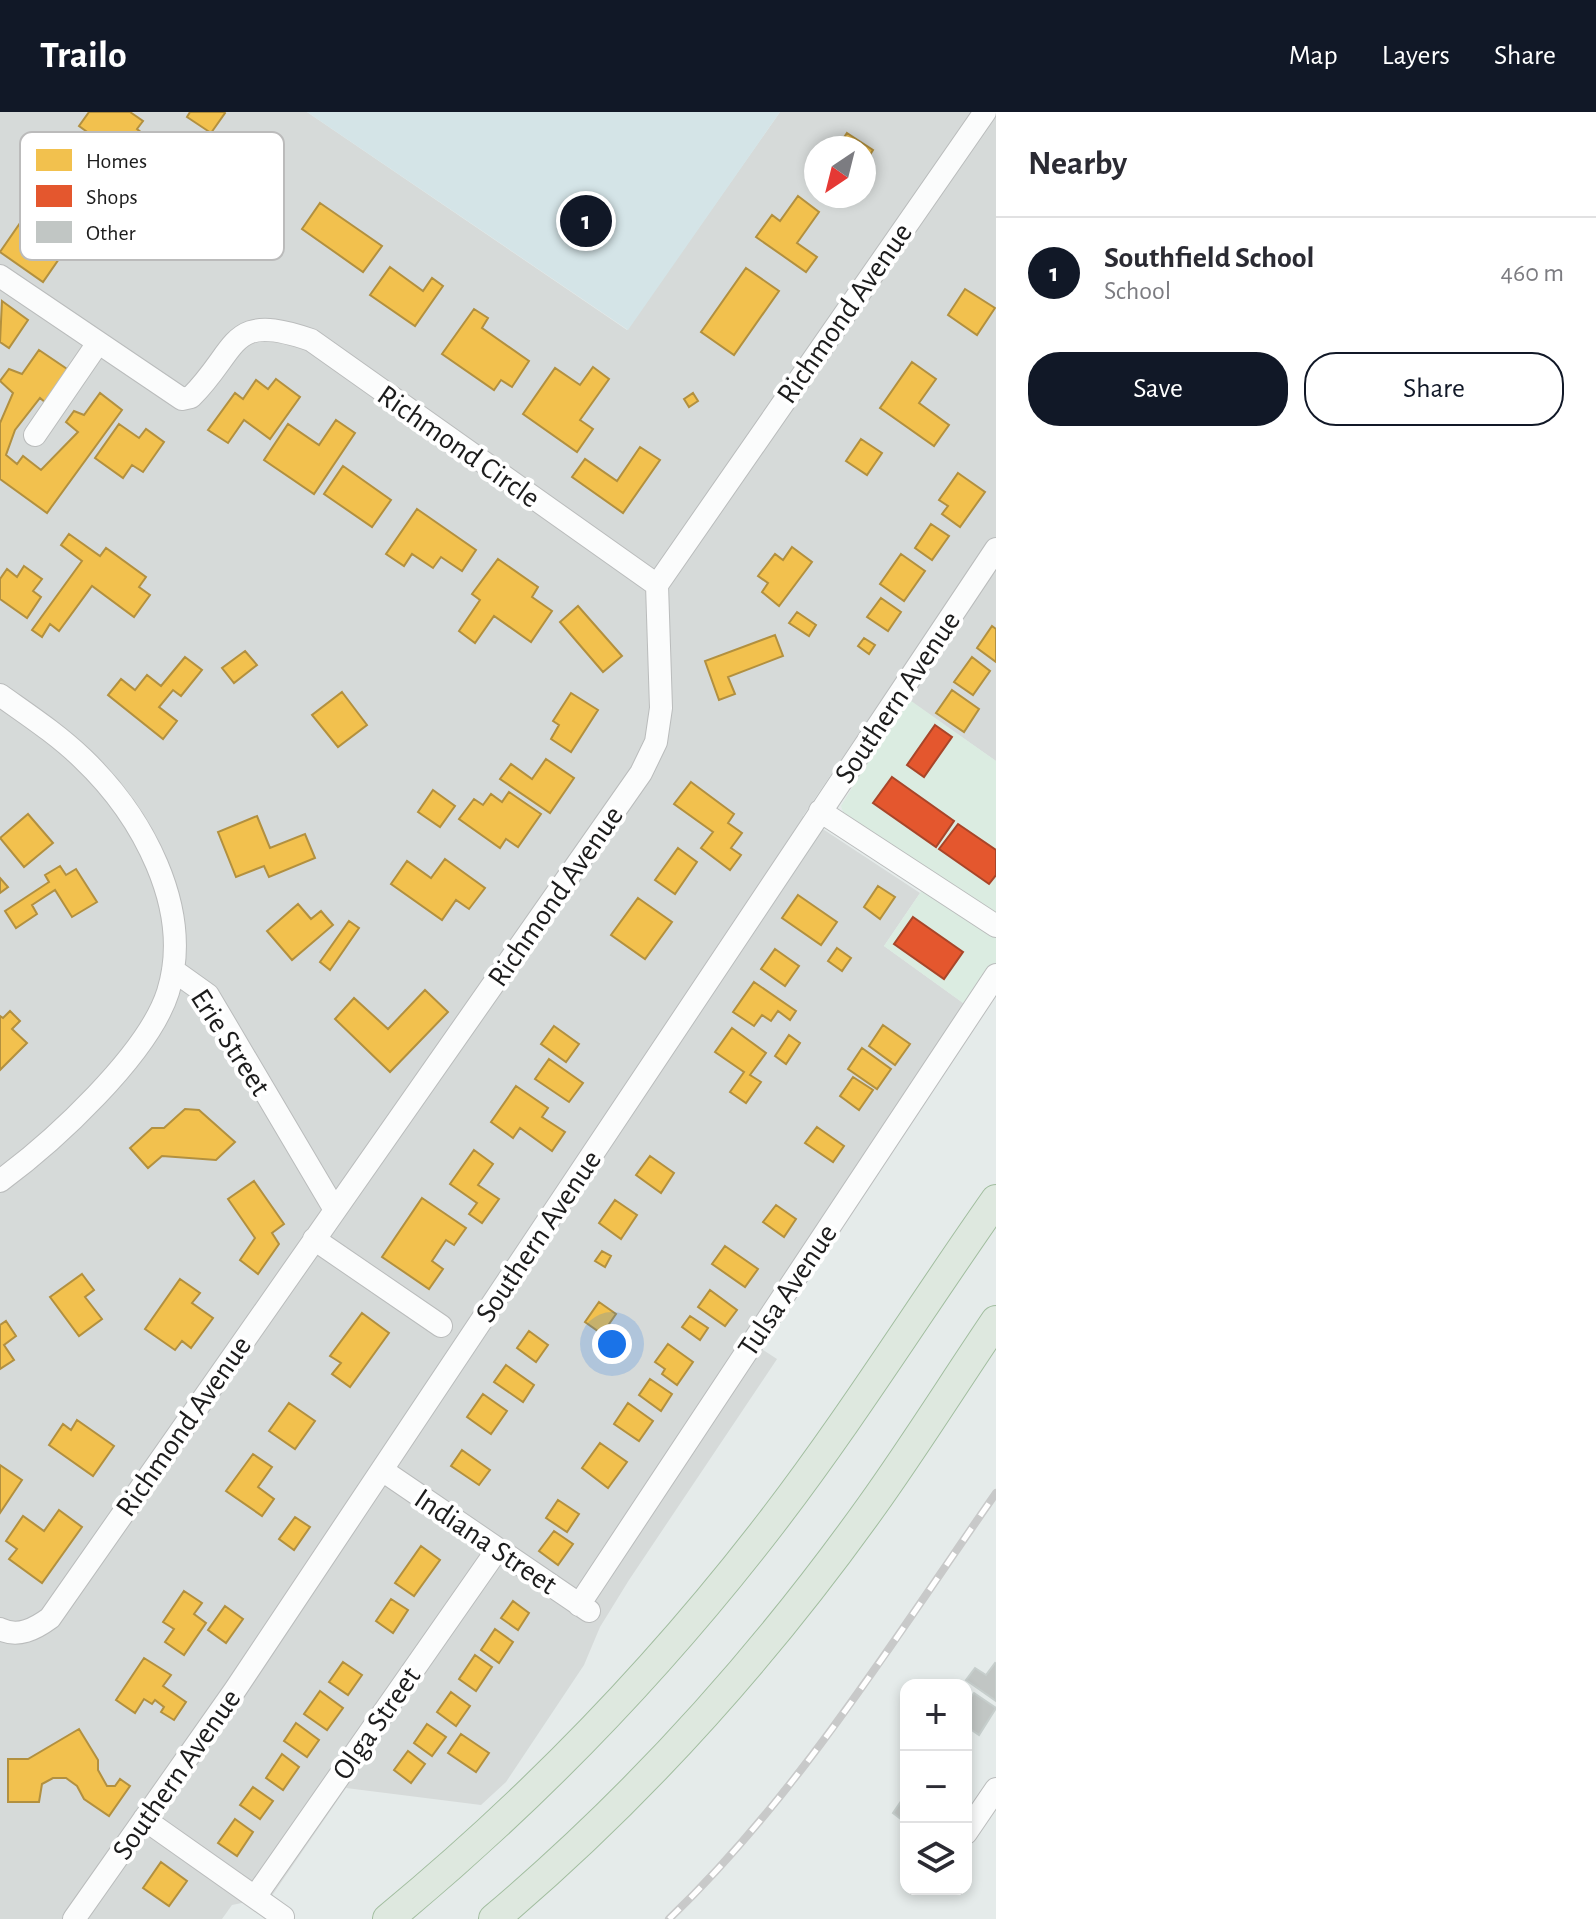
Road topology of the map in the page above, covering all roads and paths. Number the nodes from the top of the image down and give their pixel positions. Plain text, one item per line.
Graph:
1 (985, 112) edge
2 (0, 276) edge
3 (98, 343) junction
4 (35, 435) dead end
5 (996, 549) edge
6 (657, 585) junction
7 (0, 695) edge
8 (820, 811) junction
9 (996, 926) edge
10 (173, 970) junction
11 (996, 975) edge
12 (0, 1181) edge
13 (996, 1200) edge
14 (335, 1210) junction
15 (314, 1239) junction
16 (996, 1321) edge
17 (441, 1326) dead end
18 (382, 1470) junction
19 (497, 1550) junction
20 (585, 1608) joint
21 (9, 1631) edge
22 (996, 1789) edge
23 (144, 1819) junction
24 (972, 1824) edge
25 (255, 1897) junction
26 (283, 1917) edge
27 (74, 1919) edge
28 (388, 1919) edge
29 (494, 1919) edge

1 - 6 street, Richmond Avenue
2 - 3 street
3 - 4 street
3 - 6 street, Richmond Circle
5 - 8 street, Southern Avenue
6 - 14 street, Richmond Avenue
7 - 10 street, Erie Street
8 - 9 street
8 - 18 street, Southern Avenue
10 - 12 street
10 - 14 street, Erie Street
11 - 20 street, Tulsa Avenue
13 - 28 highway
14 - 15 street, Richmond Avenue
15 - 17 street
15 - 21 street, Richmond Avenue
16 - 29 highway
18 - 19 street, Indiana Street
18 - 23 street, Southern Avenue
19 - 20 street, Indiana Street
19 - 25 street, Olga Street
22 - 24 street
23 - 25 street
23 - 27 street, Southern Avenue
25 - 26 street

